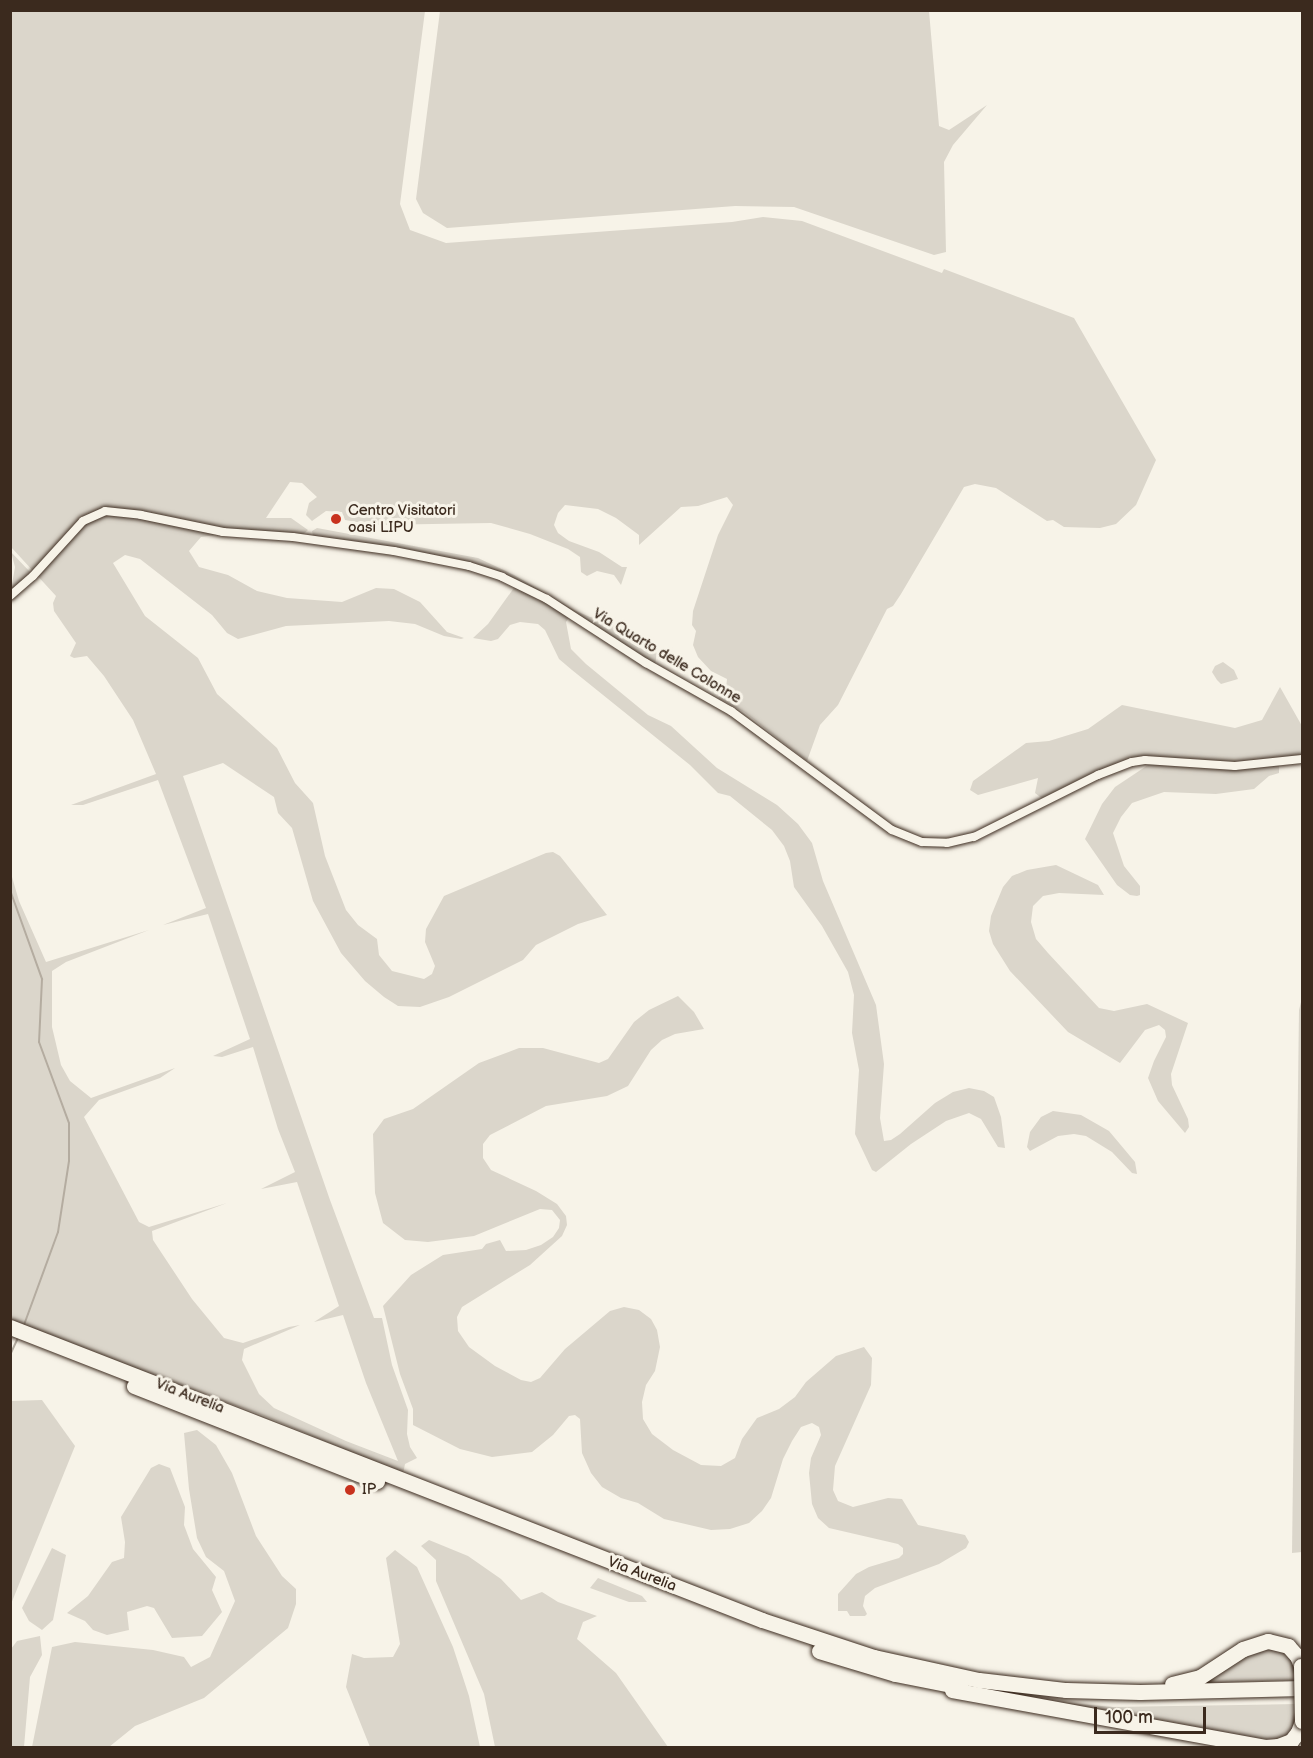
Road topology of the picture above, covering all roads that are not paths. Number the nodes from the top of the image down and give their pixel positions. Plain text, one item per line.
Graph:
1 (10, 596) edge
2 (1302, 759) edge
3 (10, 1327) edge
4 (10, 1338) edge
5 (65, 1353) junction
6 (883, 1671) junction
7 (1302, 1688) edge
8 (1066, 1690) junction
9 (1302, 1698) edge
10 (1302, 1720) edge

1 - 2 street, Via Quarto delle Colonne
3 - 5 highway, Via Aurelia
4 - 5 highway, Via Aurelia
5 - 6 highway, Via Aurelia
5 - 8 highway, Via Aurelia
6 - 9 highway, Via Aurelia
6 - 10 highway
7 - 8 highway, Via Aurelia
8 - 10 highway, bridge

